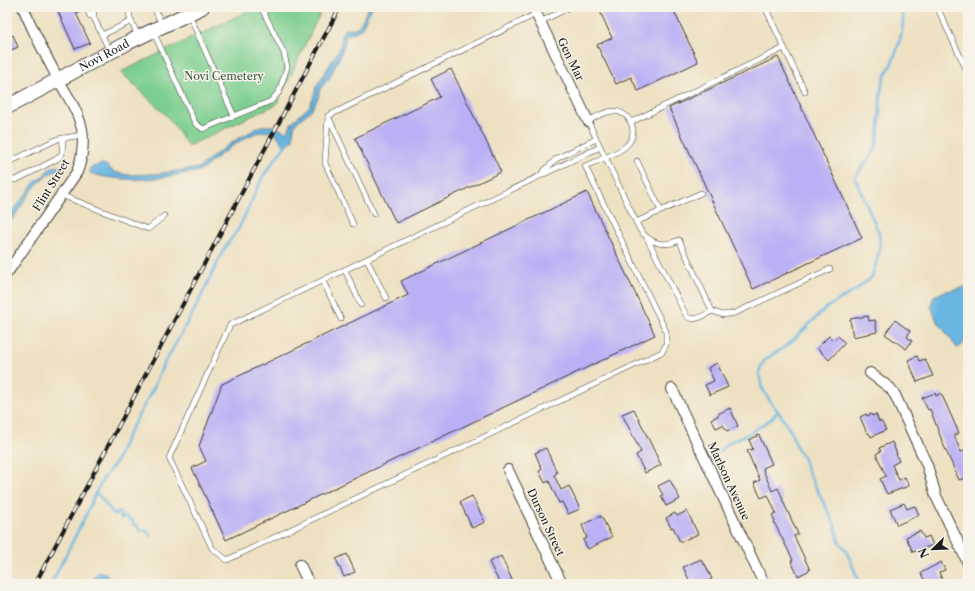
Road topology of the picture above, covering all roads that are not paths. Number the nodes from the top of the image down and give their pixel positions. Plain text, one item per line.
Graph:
1 (23, 7) edge
2 (86, 7) edge
3 (91, 7) edge
4 (128, 7) edge
5 (154, 7) edge
6 (202, 7) edge
7 (261, 7) edge
8 (570, 7) edge
9 (765, 7) edge
10 (937, 7) edge
11 (189, 13) junction
12 (536, 14) edge
13 (93, 16) junction
14 (132, 21) junction
15 (157, 28) junction
16 (102, 35) junction
17 (139, 37) junction
18 (784, 48) junction
19 (110, 53) junction
20 (968, 72) edge
21 (59, 80) junction
22 (805, 92) dead end
23 (7, 107) edge
24 (234, 116) junction
25 (328, 116) junction
26 (588, 121) junction
27 (631, 122) junction
28 (82, 135) junction
29 (63, 138) junction
30 (596, 139) junction
31 (600, 147) junction
32 (605, 157) junction
33 (638, 161) dead end
34 (7, 162) edge
35 (539, 176) junction
36 (7, 180) edge
37 (701, 192) dead end
38 (61, 195) junction
39 (661, 211) junction
40 (374, 214) dead end
41 (164, 216) dead end
42 (636, 222) junction
43 (353, 224) dead end
44 (647, 238) junction
45 (367, 260) junction
46 (830, 269) dead end
47 (345, 270) junction
48 (7, 273) edge
49 (323, 281) junction
50 (386, 298) dead end
51 (361, 304) dead end
52 (712, 311) junction
53 (341, 319) dead end
54 (870, 374) dead end
55 (672, 389) dead end
56 (508, 470) dead end
57 (968, 563) edge
58 (300, 565) dead end
59 (309, 584) edge
60 (562, 584) edge
61 (764, 584) edge

1 - 21 street, Flint Street
2 - 13 lane
3 - 13 lane
4 - 14 lane
5 - 15 lane
6 - 11 main road, Novi Road
7 - 24 lane
8 - 12 lane
9 - 18 lane
10 - 20 lane
11 - 15 main road, Novi Road
11 - 24 lane
12 - 25 lane
12 - 26 street, Gen Mar
13 - 16 lane
14 - 16 lane
14 - 17 lane
15 - 17 main road, Novi Road
15 - 24 lane
16 - 19 lane
17 - 19 main road, Novi Road
18 - 22 lane
18 - 27 lane
19 - 21 main road, Novi Road
21 - 23 main road, Novi Road
21 - 28 street, Flint Street
25 - 40 lane
25 - 43 lane
26 - 27 lane
26 - 30 lane
27 - 32 lane
28 - 29 lane
28 - 38 street, Flint Street
29 - 34 lane
29 - 36 lane
30 - 31 lane
30 - 35 lane
31 - 32 lane
31 - 35 lane
32 - 42 lane
32 - 49 lane
33 - 39 lane
35 - 45 lane
37 - 39 lane
38 - 41 lane
38 - 48 street, Flint Street
39 - 42 lane
42 - 44 lane
44 - 52 lane
44 - 52 lane
45 - 47 lane
45 - 50 lane
46 - 52 lane
47 - 49 lane
47 - 51 lane
49 - 53 lane
54 - 57 street
55 - 61 street, Marlson Avenue
56 - 60 street, Durson Street
58 - 59 street

